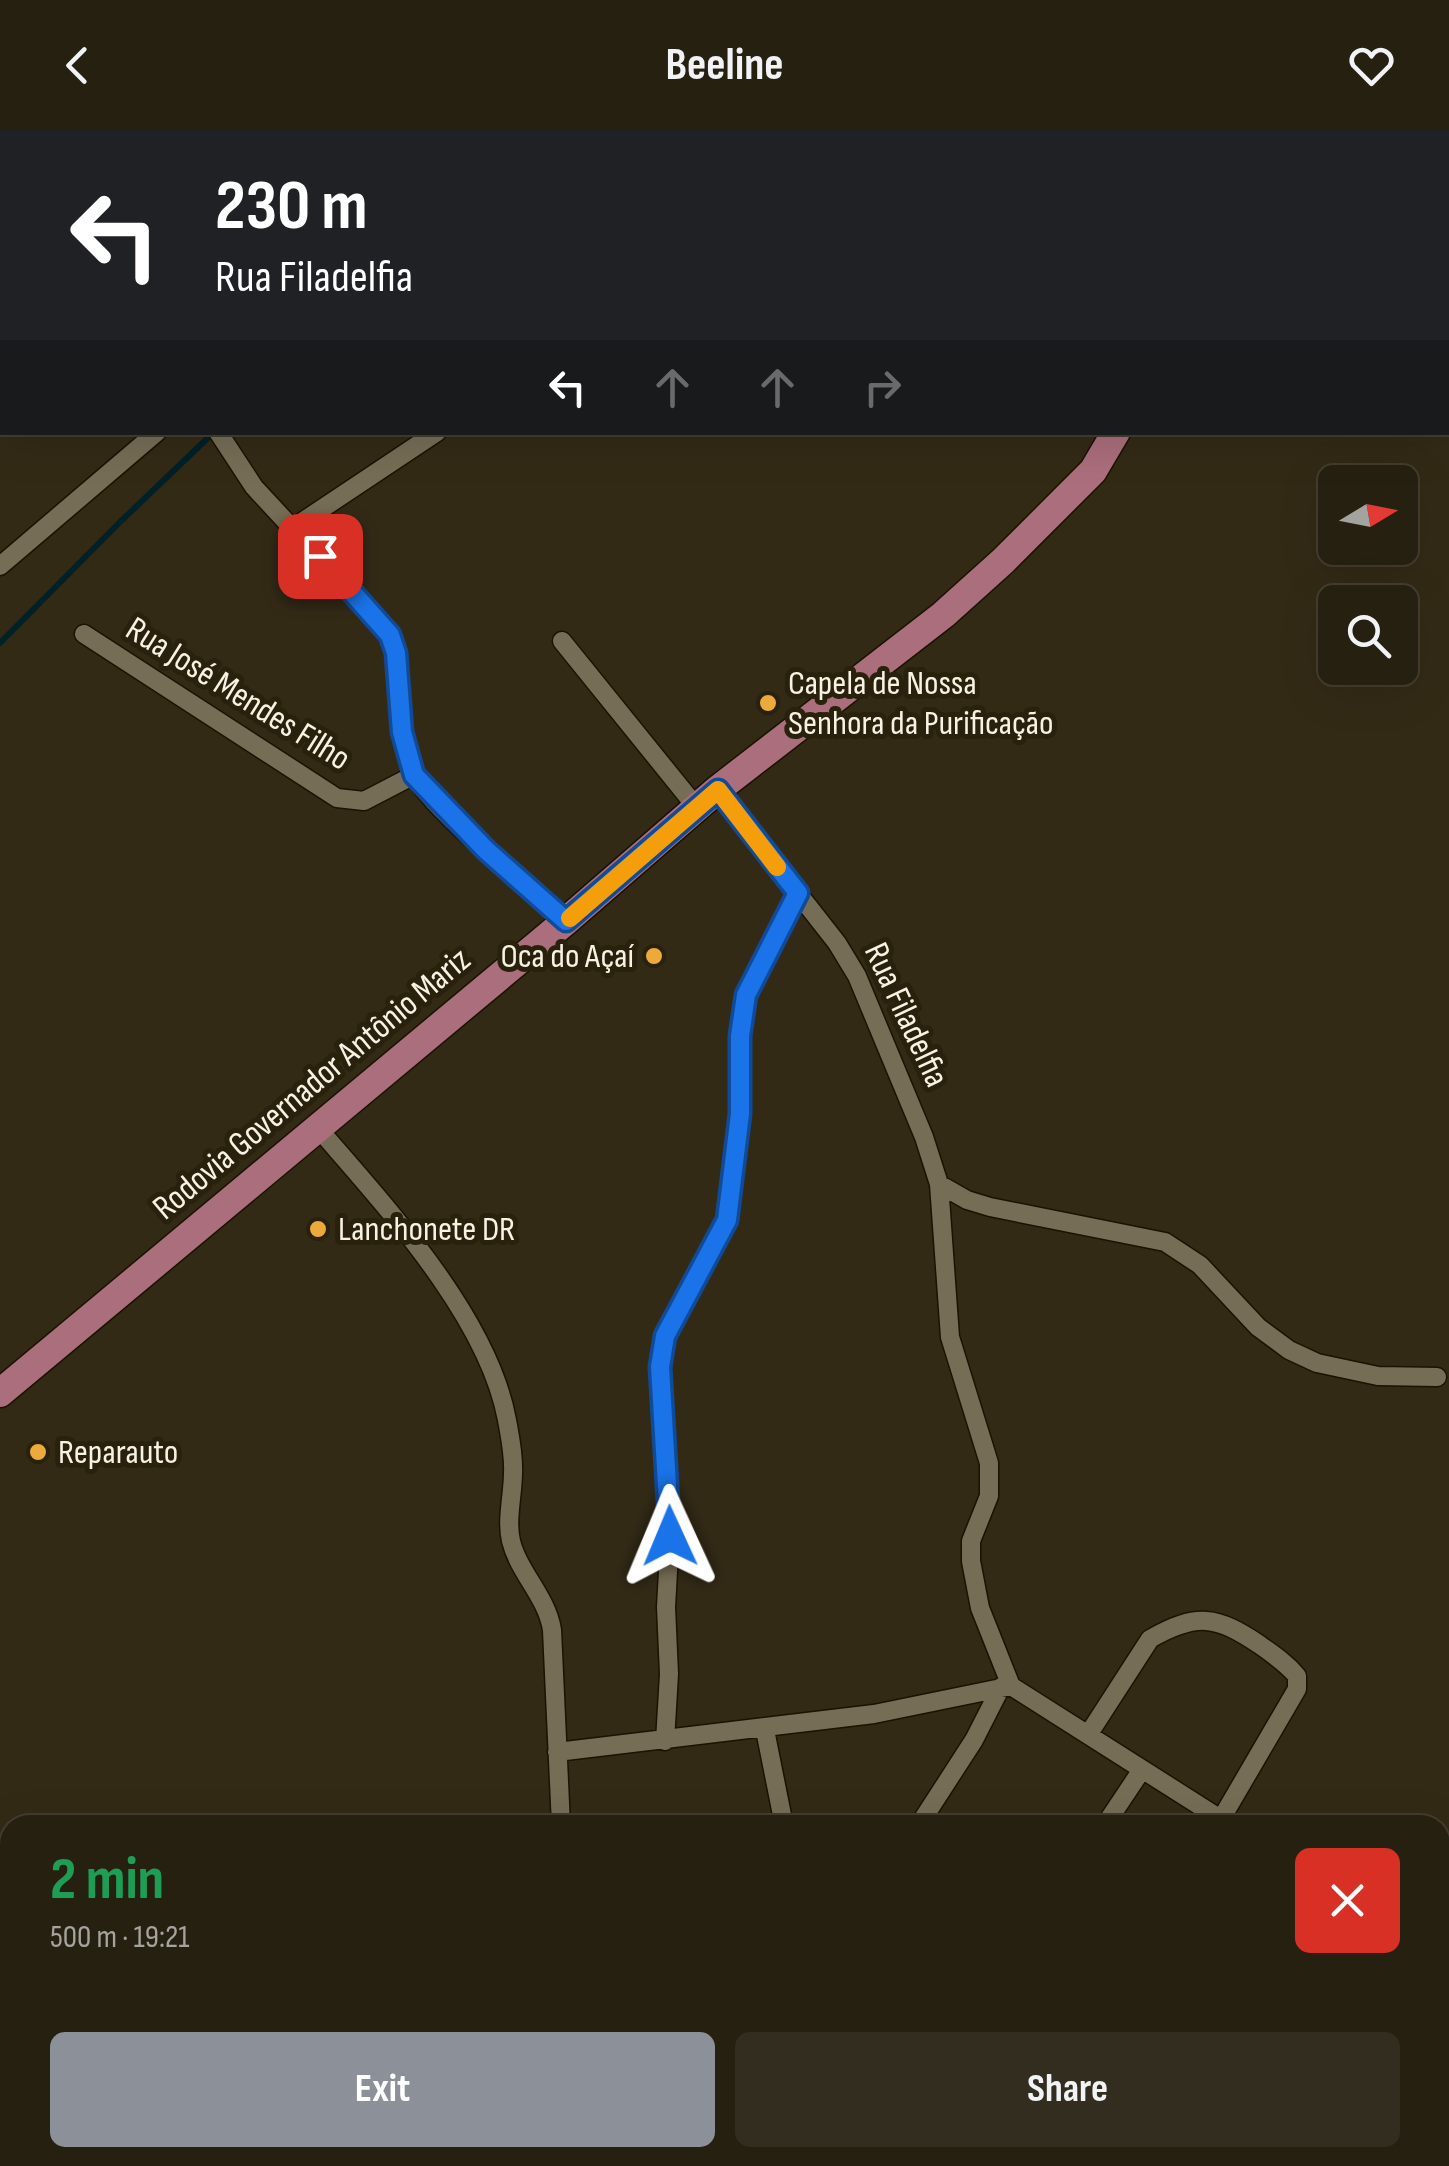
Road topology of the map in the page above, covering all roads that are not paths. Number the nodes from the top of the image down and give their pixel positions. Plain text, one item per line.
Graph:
1 (153, 435) edge
2 (220, 435) edge
3 (432, 435) edge
4 (1114, 435) edge
5 (293, 528) junction
6 (0, 566) edge
7 (84, 634) dead end
8 (562, 640) dead end
9 (414, 775) junction
10 (707, 799) junction
11 (798, 893) junction
12 (566, 921) junction
13 (318, 1128) junction
14 (940, 1184) junction
15 (1437, 1377) dead end
16 (0, 1393) edge
17 (1006, 1687) junction
18 (765, 1730) junction
19 (1088, 1735) junction
20 (665, 1740) junction
21 (557, 1752) junction
22 (1142, 1771) junction
23 (560, 1815) edge
24 (782, 1815) edge
25 (925, 1815) edge
26 (1112, 1815) edge
27 (1212, 1815) edge
28 (1229, 1815) edge

1 - 6 street
2 - 5 street
3 - 5 street
4 - 10 highway, Rodovia Governador Antônio Mariz
5 - 9 street
7 - 9 street, Rua José Mendes Filho
8 - 10 street, Rua Filadelfia
9 - 12 street
10 - 11 street, Rua Filadelfia
10 - 12 highway, Rodovia Governador Antônio Mariz
11 - 14 street, Rua Filadelfia
11 - 20 street
12 - 13 highway, Rodovia Governador Antônio Mariz
13 - 16 highway, Rodovia Governador Antônio Mariz
13 - 21 street
14 - 15 street
14 - 17 street, Rua Filadelfia
17 - 18 street
17 - 19 street
17 - 25 street
18 - 20 street
18 - 24 street
19 - 22 street
19 - 28 street
20 - 21 street
21 - 23 street
22 - 26 street
22 - 27 street

